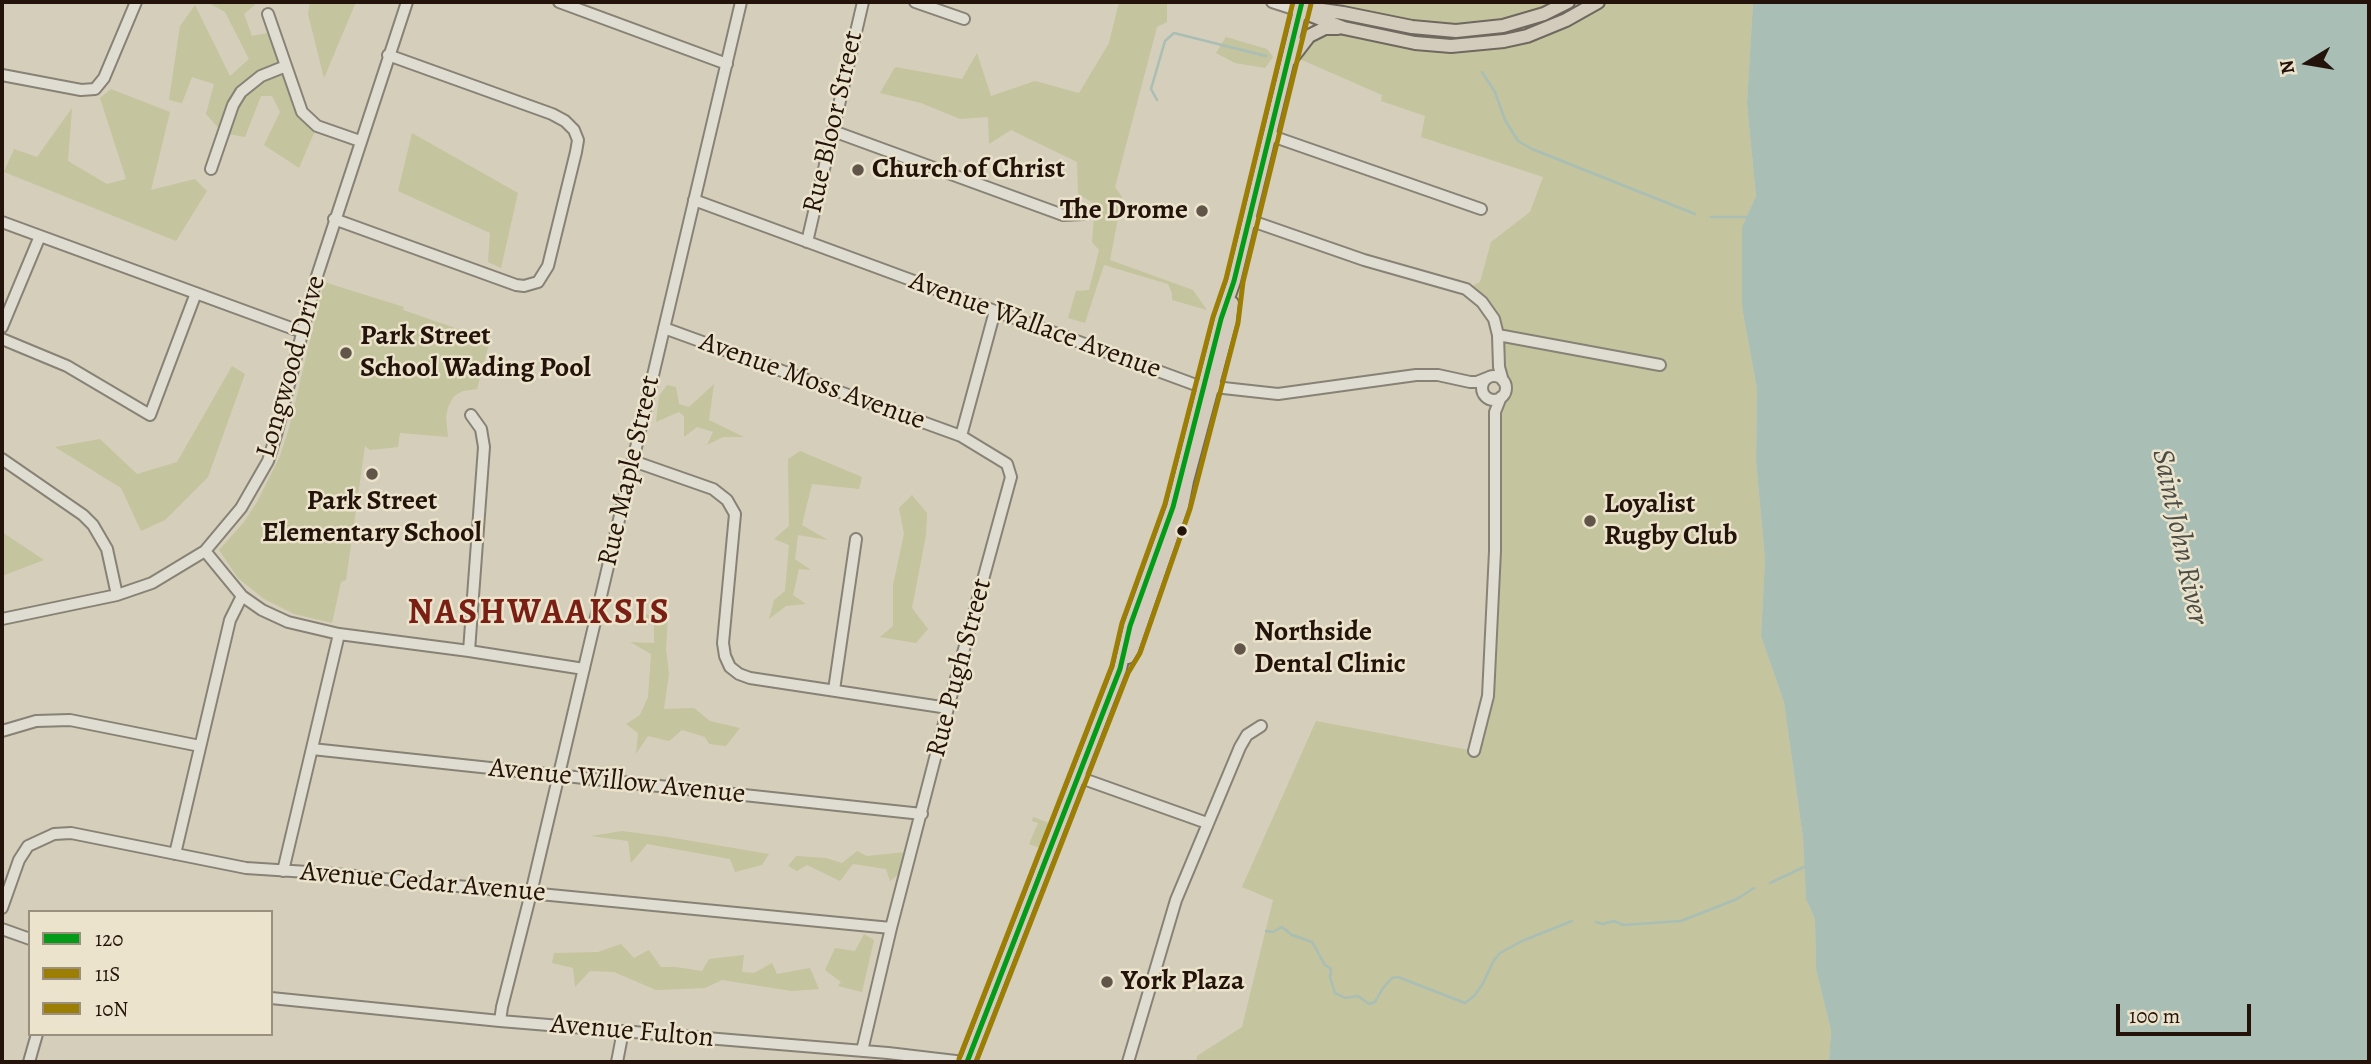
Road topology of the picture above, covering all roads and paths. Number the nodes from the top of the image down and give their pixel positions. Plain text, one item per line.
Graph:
1 (136, 2) edge
2 (407, 2) edge
3 (561, 2) edge
4 (741, 2) edge
5 (863, 2) edge
6 (915, 2) edge
7 (1272, 2) edge
8 (1327, 2) edge
9 (1568, 2) edge
10 (1598, 2) edge
11 (1301, 6) edge
12 (1343, 12) junction
13 (268, 14) dead end
14 (964, 19) dead end
15 (1344, 28) junction
16 (388, 55) junction
17 (727, 64) junction
18 (286, 66) junction
19 (1286, 68) junction
20 (2, 75) edge
21 (832, 131) junction
22 (1269, 135) junction
23 (360, 141) junction
24 (211, 169) dead end
25 (694, 200) junction
26 (1481, 209) dead end
27 (1083, 214) dead end
28 (334, 219) junction
29 (1249, 219) junction
30 (2, 222) edge
31 (40, 236) junction
32 (807, 242) junction
33 (196, 293) junction
34 (995, 311) junction
35 (2, 327) edge
36 (664, 328) junction
37 (302, 332) junction
38 (1498, 335) junction
39 (2, 339) edge
40 (1660, 365) dead end
41 (1499, 367) junction
42 (1489, 377) junction
43 (1503, 381) junction
44 (1470, 382) junction
45 (1209, 387) junction
46 (1485, 394) junction
47 (1501, 397) junction
48 (1495, 412) junction
49 (471, 415) dead end
50 (961, 436) junction
51 (2, 459) edge
52 (633, 461) junction
53 (856, 539) dead end
54 (205, 551) junction
55 (117, 595) junction
56 (243, 596) junction
57 (2, 619) edge
58 (339, 634) junction
59 (469, 651) junction
60 (584, 669) junction
61 (834, 690) junction
62 (948, 708) junction
63 (1261, 726) dead end
64 (2, 731) edge
65 (200, 746) junction
66 (312, 749) junction
67 (1474, 751) dead end
68 (558, 775) junction
69 (1078, 777) junction
70 (922, 814) junction
71 (1207, 823) junction
72 (175, 854) junction
73 (284, 871) junction
74 (531, 892) junction
75 (2, 908) edge
76 (891, 928) junction
77 (2, 929) edge
78 (28, 938) edge
79 (273, 998) edge
80 (500, 1021) junction
81 (623, 1031) junction
82 (36, 1036) edge
83 (862, 1051) junction
84 (29, 1062) edge
85 (617, 1062) edge
86 (966, 1062) edge
87 (1128, 1062) edge

1 - 20 street
2 - 16 street, Longwood Drive
3 - 17 street
4 - 17 street, Rue Maple Street
5 - 21 street, Rue Bloor Street
6 - 14 street
7 - 11 street
8 - 12 main road
9 - 12 main road
10 - 15 main road
11 - 12 main road
11 - 15 main road
11 - 19 main road
13 - 18 street
15 - 19 main road
16 - 23 street, Longwood Drive
16 - 28 street
17 - 25 street, Rue Maple Street
18 - 23 street
18 - 24 street
19 - 22 main road
21 - 27 street
21 - 32 street, Rue Bloor Street
22 - 26 street
22 - 29 main road
23 - 28 street, Longwood Drive
25 - 32 street, Avenue Wallace Avenue
25 - 36 street, Rue Maple Street
28 - 37 street, Longwood Drive
29 - 38 street
29 - 45 main road
30 - 31 street
31 - 33 street
31 - 35 street
32 - 34 street, Avenue Wallace Avenue
33 - 37 street
33 - 39 street
34 - 45 street, Avenue Wallace Avenue
34 - 50 street
36 - 50 street, Avenue Moss Avenue
36 - 52 street, Rue Maple Street
37 - 54 street, Longwood Drive
38 - 40 street
38 - 41 street
41 - 42 street
41 - 43 street
42 - 43 street
42 - 44 street, Avenue Wallace Avenue
42 - 46 street
43 - 47 street
44 - 45 street, Avenue Wallace Avenue
44 - 46 street, Avenue Wallace Avenue
45 - 69 main road
46 - 47 street
46 - 48 street
47 - 48 street
48 - 67 street
49 - 59 street
50 - 62 street, Rue Pugh Street
51 - 55 street
52 - 60 street, Rue Maple Street
52 - 61 street
53 - 61 street
54 - 55 street, Longwood Drive
54 - 56 street
55 - 57 street, Longwood Drive
56 - 58 street
56 - 65 street
58 - 59 street
58 - 66 street
59 - 60 street
60 - 68 street, Rue Maple Street
61 - 62 street
62 - 70 street, Rue Pugh Street
63 - 71 street
64 - 65 street
65 - 72 street
66 - 68 street, Avenue Willow Avenue
66 - 73 street
68 - 70 street, Avenue Willow Avenue
68 - 74 street, Rue Maple Street
69 - 71 street
69 - 86 main road
70 - 76 street, Rue Pugh Street
71 - 87 street
72 - 73 street, Avenue Cedar Avenue
72 - 75 street, Avenue Cedar Avenue
73 - 74 street, Avenue Cedar Avenue
74 - 76 street, Avenue Cedar Avenue
74 - 80 street, Rue Maple Street
76 - 83 street, Rue Pugh Street
77 - 78 street
79 - 80 street, Avenue Fulton
80 - 81 street, Avenue Fulton
81 - 83 street, Avenue Fulton
81 - 85 street
82 - 84 street
83 - 86 street, Avenue Fulton

